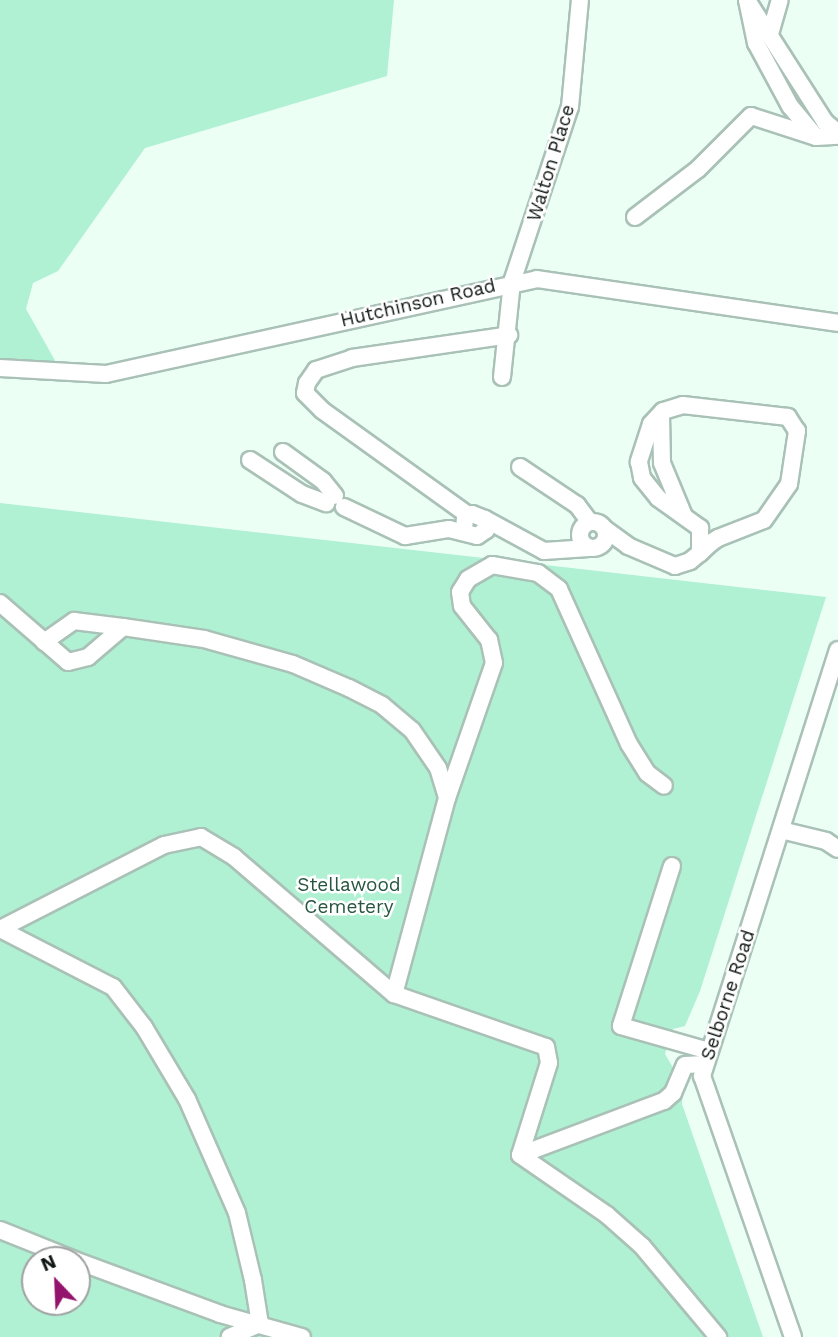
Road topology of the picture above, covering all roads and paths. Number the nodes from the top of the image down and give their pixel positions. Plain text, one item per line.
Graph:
1 (580, 0) edge
2 (747, 0) edge
3 (780, 0) edge
4 (770, 30) junction
5 (769, 68) junction
6 (838, 135) edge
7 (816, 136) junction
8 (635, 217) dead end
9 (512, 282) junction
10 (838, 323) edge
11 (509, 335) junction
12 (0, 368) edge
13 (502, 377) dead end
14 (662, 412) junction
15 (283, 452) dead end
16 (250, 460) dead end
17 (520, 467) dead end
18 (335, 502) junction
19 (690, 520) junction
20 (469, 525) junction
21 (591, 528) junction
22 (736, 531) junction
23 (512, 537) junction
24 (628, 546) junction
25 (567, 548) junction
26 (593, 548) junction
27 (700, 553) junction
28 (0, 603) edge
29 (122, 627) junction
30 (44, 642) junction
31 (837, 658) edge
32 (664, 786) dead end
33 (447, 798) junction
34 (781, 830) junction
35 (838, 849) edge
36 (672, 866) dead end
37 (0, 929) edge
38 (394, 994) junction
39 (707, 1057) junction
40 (520, 1155) junction
41 (0, 1230) edge
42 (41, 1246) edge
43 (91, 1266) edge
44 (260, 1324) junction
45 (230, 1337) edge
46 (302, 1337) edge
47 (718, 1337) edge
48 (793, 1337) edge

1 - 9 street, Walton Place
2 - 4 street
2 - 5 street
3 - 4 street
4 - 5 street
4 - 6 street
5 - 7 street
6 - 7 street
7 - 8 street
9 - 10 street, Hutchinson Road
9 - 11 street, Walton Place
9 - 12 street, Hutchinson Road
11 - 13 street, Walton Place
11 - 20 street
14 - 19 street
14 - 19 street
14 - 22 street
15 - 18 street
16 - 18 street
17 - 21 street
18 - 20 street
19 - 22 street
19 - 27 street
20 - 23 street
20 - 23 street
21 - 24 street
21 - 25 street
21 - 26 street
21 - 26 street
22 - 27 street
23 - 25 street
24 - 26 street
24 - 27 street
25 - 26 street
28 - 30 street
29 - 30 street
29 - 30 street
29 - 33 street
31 - 34 street, Selborne Road
32 - 33 street
33 - 38 street
34 - 35 street
34 - 39 street, Selborne Road
36 - 39 street
37 - 38 street
37 - 44 street
38 - 40 street
39 - 40 street
39 - 48 street, Selborne Road
40 - 47 street
41 - 42 street
43 - 44 street
44 - 45 street
44 - 46 street

